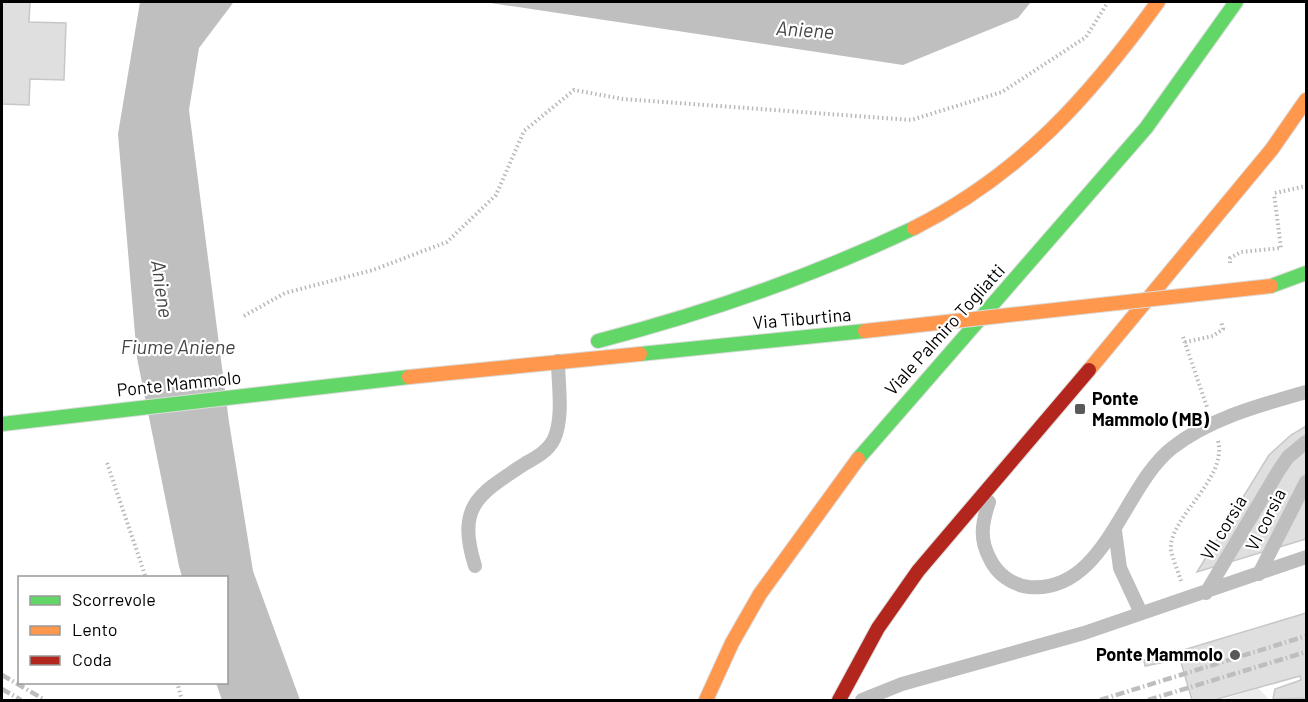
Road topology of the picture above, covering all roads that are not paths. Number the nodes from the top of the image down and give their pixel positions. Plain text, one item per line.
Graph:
1 (1158, 2) edge
2 (1236, 2) edge
3 (1306, 100) edge
4 (1306, 273) edge
5 (1306, 281) edge
6 (1271, 285) junction
7 (1306, 291) edge
8 (558, 360) junction
9 (473, 371) junction
10 (301, 388) joint
11 (1306, 392) edge
12 (2, 423) edge
13 (1306, 442) edge
14 (1003, 473) junction
15 (1306, 482) edge
16 (1115, 531) junction
17 (1306, 557) edge
18 (475, 566) dead end
19 (1259, 574) junction
20 (1206, 592) junction
21 (1141, 614) junction
22 (706, 700) edge
23 (839, 700) edge
24 (862, 700) edge

1 - 9 main road
2 - 22 main road, Viale Palmiro Togliatti
3 - 14 main road
4 - 6 main road
5 - 6 main road, Via Tiburtina
6 - 7 lane
6 - 8 main road, Via Tiburtina, bridge
8 - 9 main road, Via Tiburtina
8 - 18 lane
9 - 10 main road, Via Tiburtina
10 - 12 main road, Ponte Mammolo
11 - 16 lane
13 - 20 lane, VII corsia
14 - 16 lane
14 - 23 main road
15 - 19 lane, VI corsia
16 - 21 lane
17 - 19 lane
19 - 20 lane
20 - 21 lane
21 - 24 lane

